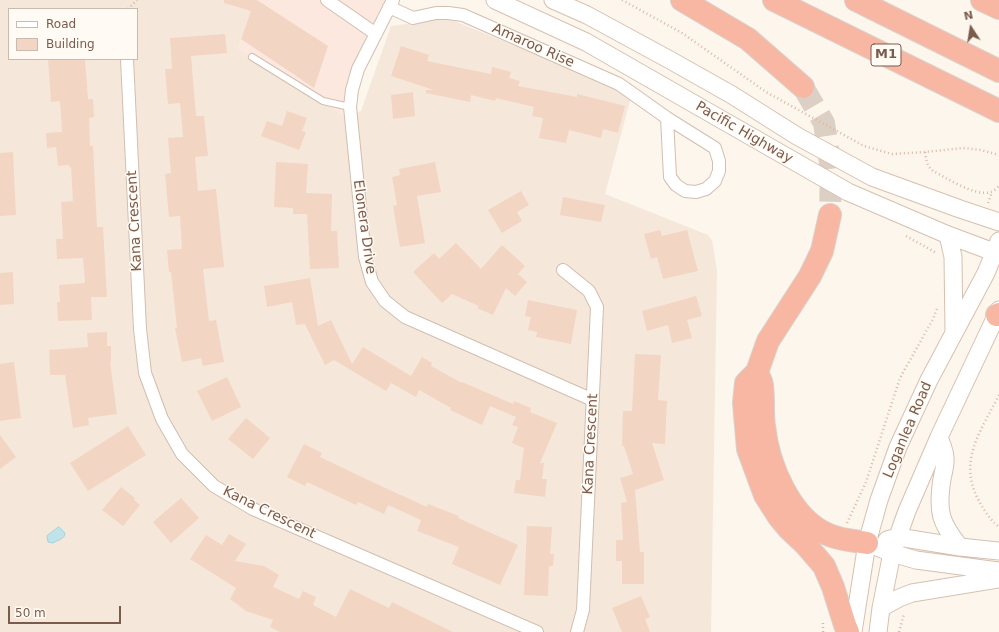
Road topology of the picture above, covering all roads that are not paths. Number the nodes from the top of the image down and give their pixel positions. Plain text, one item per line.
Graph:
1 (327, 0) edge
2 (495, 0) edge
3 (553, 0) edge
4 (682, 0) edge
5 (774, 0) edge
6 (856, 0) edge
7 (982, 0) edge
8 (391, 4) edge
9 (999, 8) edge
10 (376, 34) junction
11 (252, 56) dead end
12 (127, 60) edge
13 (999, 71) edge
14 (803, 87) tunnel mouth
15 (350, 107) junction
16 (999, 111) edge
17 (667, 118) junction
18 (830, 215) tunnel mouth
19 (999, 222) edge
20 (948, 235) junction
21 (997, 249) edge
22 (563, 270) dead end
23 (998, 313) edge
24 (954, 332) junction
25 (756, 372) junction
26 (593, 400) junction
27 (939, 437) junction
28 (867, 543) junction
29 (895, 545) junction
30 (960, 547) junction
31 (999, 552) edge
32 (999, 571) edge
33 (999, 579) edge
34 (881, 608) junction
35 (537, 632) edge
36 (577, 632) edge
37 (848, 632) edge
38 (853, 632) edge
39 (878, 632) edge

1 - 10 street
2 - 20 main road, Pacific Highway
3 - 19 main road, Pacific Highway
4 - 14 highway
5 - 16 highway, M1
6 - 13 highway, M1
7 - 9 highway
8 - 10 street, Elonera Drive
8 - 17 street, Amaroo Rise
10 - 15 street, Elonera Drive
11 - 15 lane
12 - 35 street, Kana Crescent
15 - 26 street, Elonera Drive
17 - 17 street, Amaroo Rise
18 - 25 highway
20 - 21 main road, Pacific Highway
20 - 24 main road
21 - 24 main road, Loganlea Road
22 - 26 street, Kana Crescent
23 - 27 main road
24 - 28 main road, Loganlea Road
25 - 28 highway
25 - 37 highway
26 - 36 street, Kana Crescent
27 - 29 main road
27 - 30 main road
28 - 29 main road
28 - 38 main road, Loganlea Road
29 - 30 main road
29 - 32 main road
29 - 34 main road
30 - 31 main road
33 - 34 main road
34 - 39 main road

